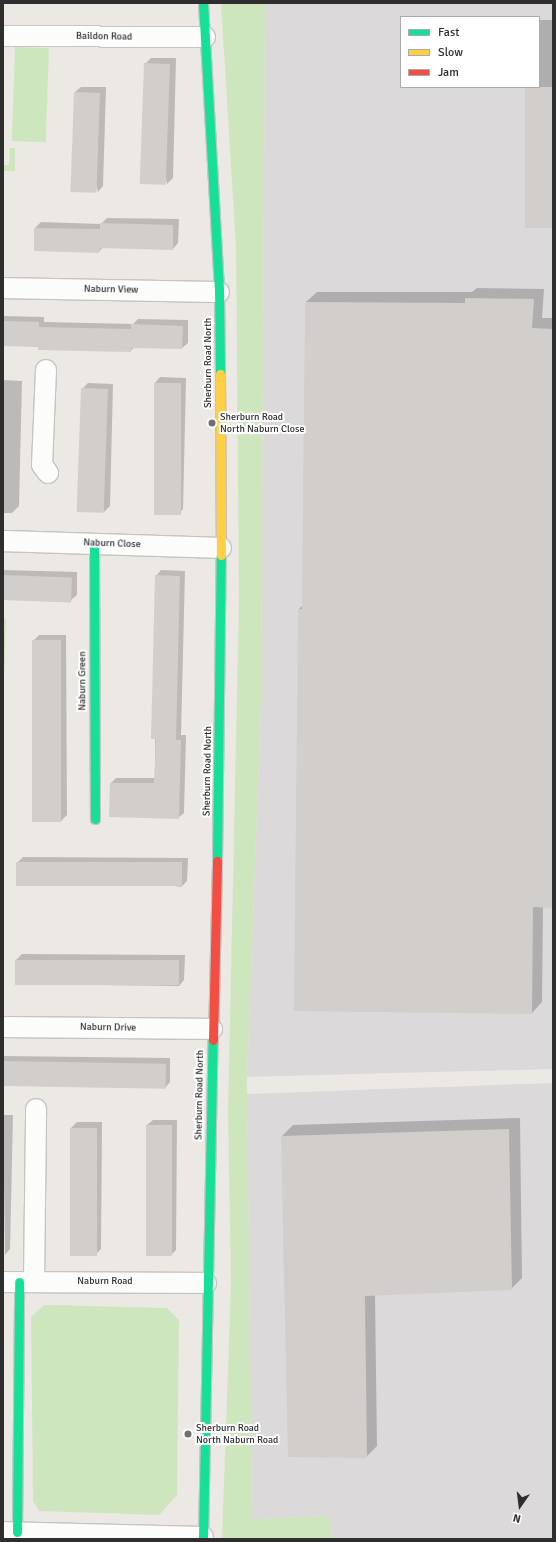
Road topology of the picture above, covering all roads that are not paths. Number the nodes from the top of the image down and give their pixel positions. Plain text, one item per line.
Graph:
1 (203, 3) edge
2 (3, 36) edge
3 (205, 37) junction
4 (3, 288) edge
5 (219, 292) junction
6 (46, 370) dead end
7 (48, 474) dead end
8 (3, 541) edge
9 (94, 543) junction
10 (221, 548) junction
11 (95, 819) dead end
12 (3, 1027) edge
13 (212, 1029) junction
14 (36, 1109) dead end
15 (19, 1282) edge
16 (206, 1283) junction
17 (12, 1534) edge
18 (202, 1538) edge

1 - 3 street, Sherburn Road North
2 - 3 street, Baildon Road
3 - 5 street, Sherburn Road North
4 - 5 street, Naburn View
5 - 10 street, Sherburn Road North
6 - 7 street
8 - 9 street, Naburn Close
9 - 10 street, Naburn Close
9 - 11 street, Naburn Green
10 - 13 street, Sherburn Road North
12 - 13 street, Naburn Drive
13 - 16 street, Sherburn Road North
14 - 15 street
15 - 16 street, Naburn Road
15 - 17 street
16 - 18 street, Sherburn Road North
17 - 18 street

